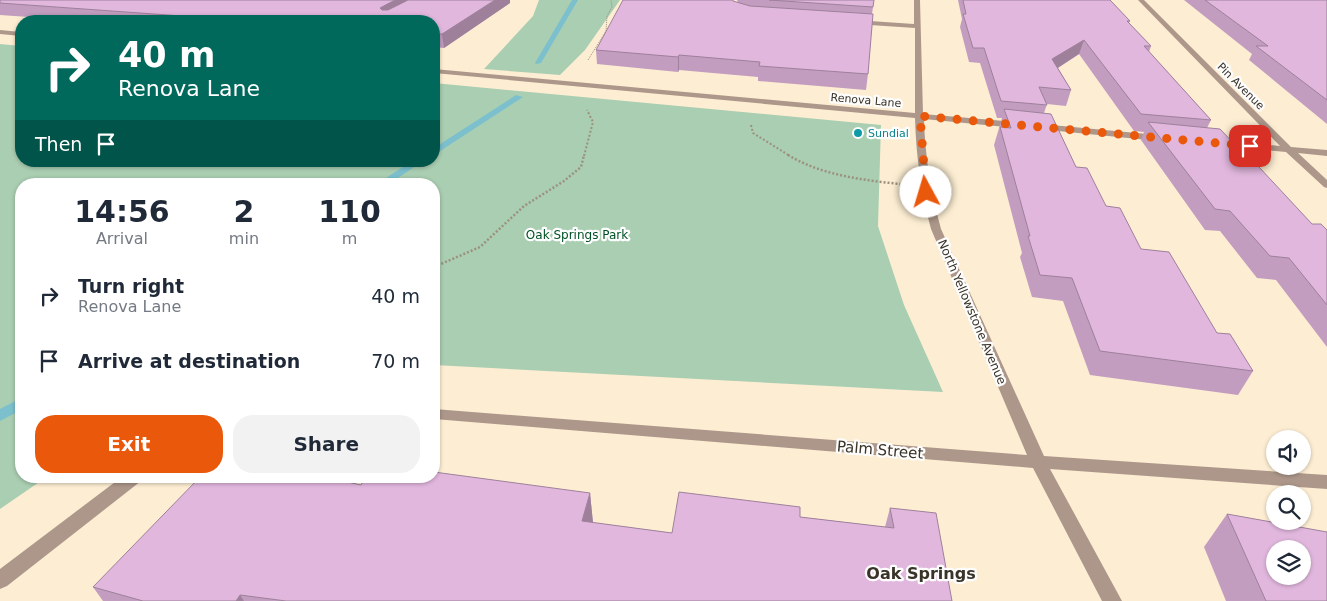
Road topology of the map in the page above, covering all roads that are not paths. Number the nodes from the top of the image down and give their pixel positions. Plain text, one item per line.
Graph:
1 (917, 0) edge
2 (1141, 0) edge
3 (844, 22) edge
4 (918, 26) junction
5 (0, 32) edge
6 (15, 33) edge
7 (440, 72) edge
8 (920, 116) junction
9 (1026, 126) edge
10 (1036, 127) edge
11 (1163, 138) edge
12 (1211, 143) edge
13 (1289, 150) junction
14 (1327, 153) edge
15 (1327, 185) edge
16 (440, 414) edge
17 (1038, 462) junction
18 (1327, 482) edge
19 (126, 483) edge
20 (0, 580) edge
21 (1112, 601) edge

1 - 4 street, North Yellowstone Avenue
2 - 13 street, Pin Avenue
3 - 4 street
4 - 8 street, North Yellowstone Avenue
5 - 6 street
7 - 8 street, Renova Lane
8 - 9 street, Renova Lane
8 - 17 street, North Yellowstone Avenue
10 - 11 street
12 - 13 street
13 - 14 street
13 - 15 street, Pin Avenue
16 - 17 street, Palm Street
17 - 18 street, Palm Street
17 - 21 street, North Yellowstone Avenue
19 - 20 street

